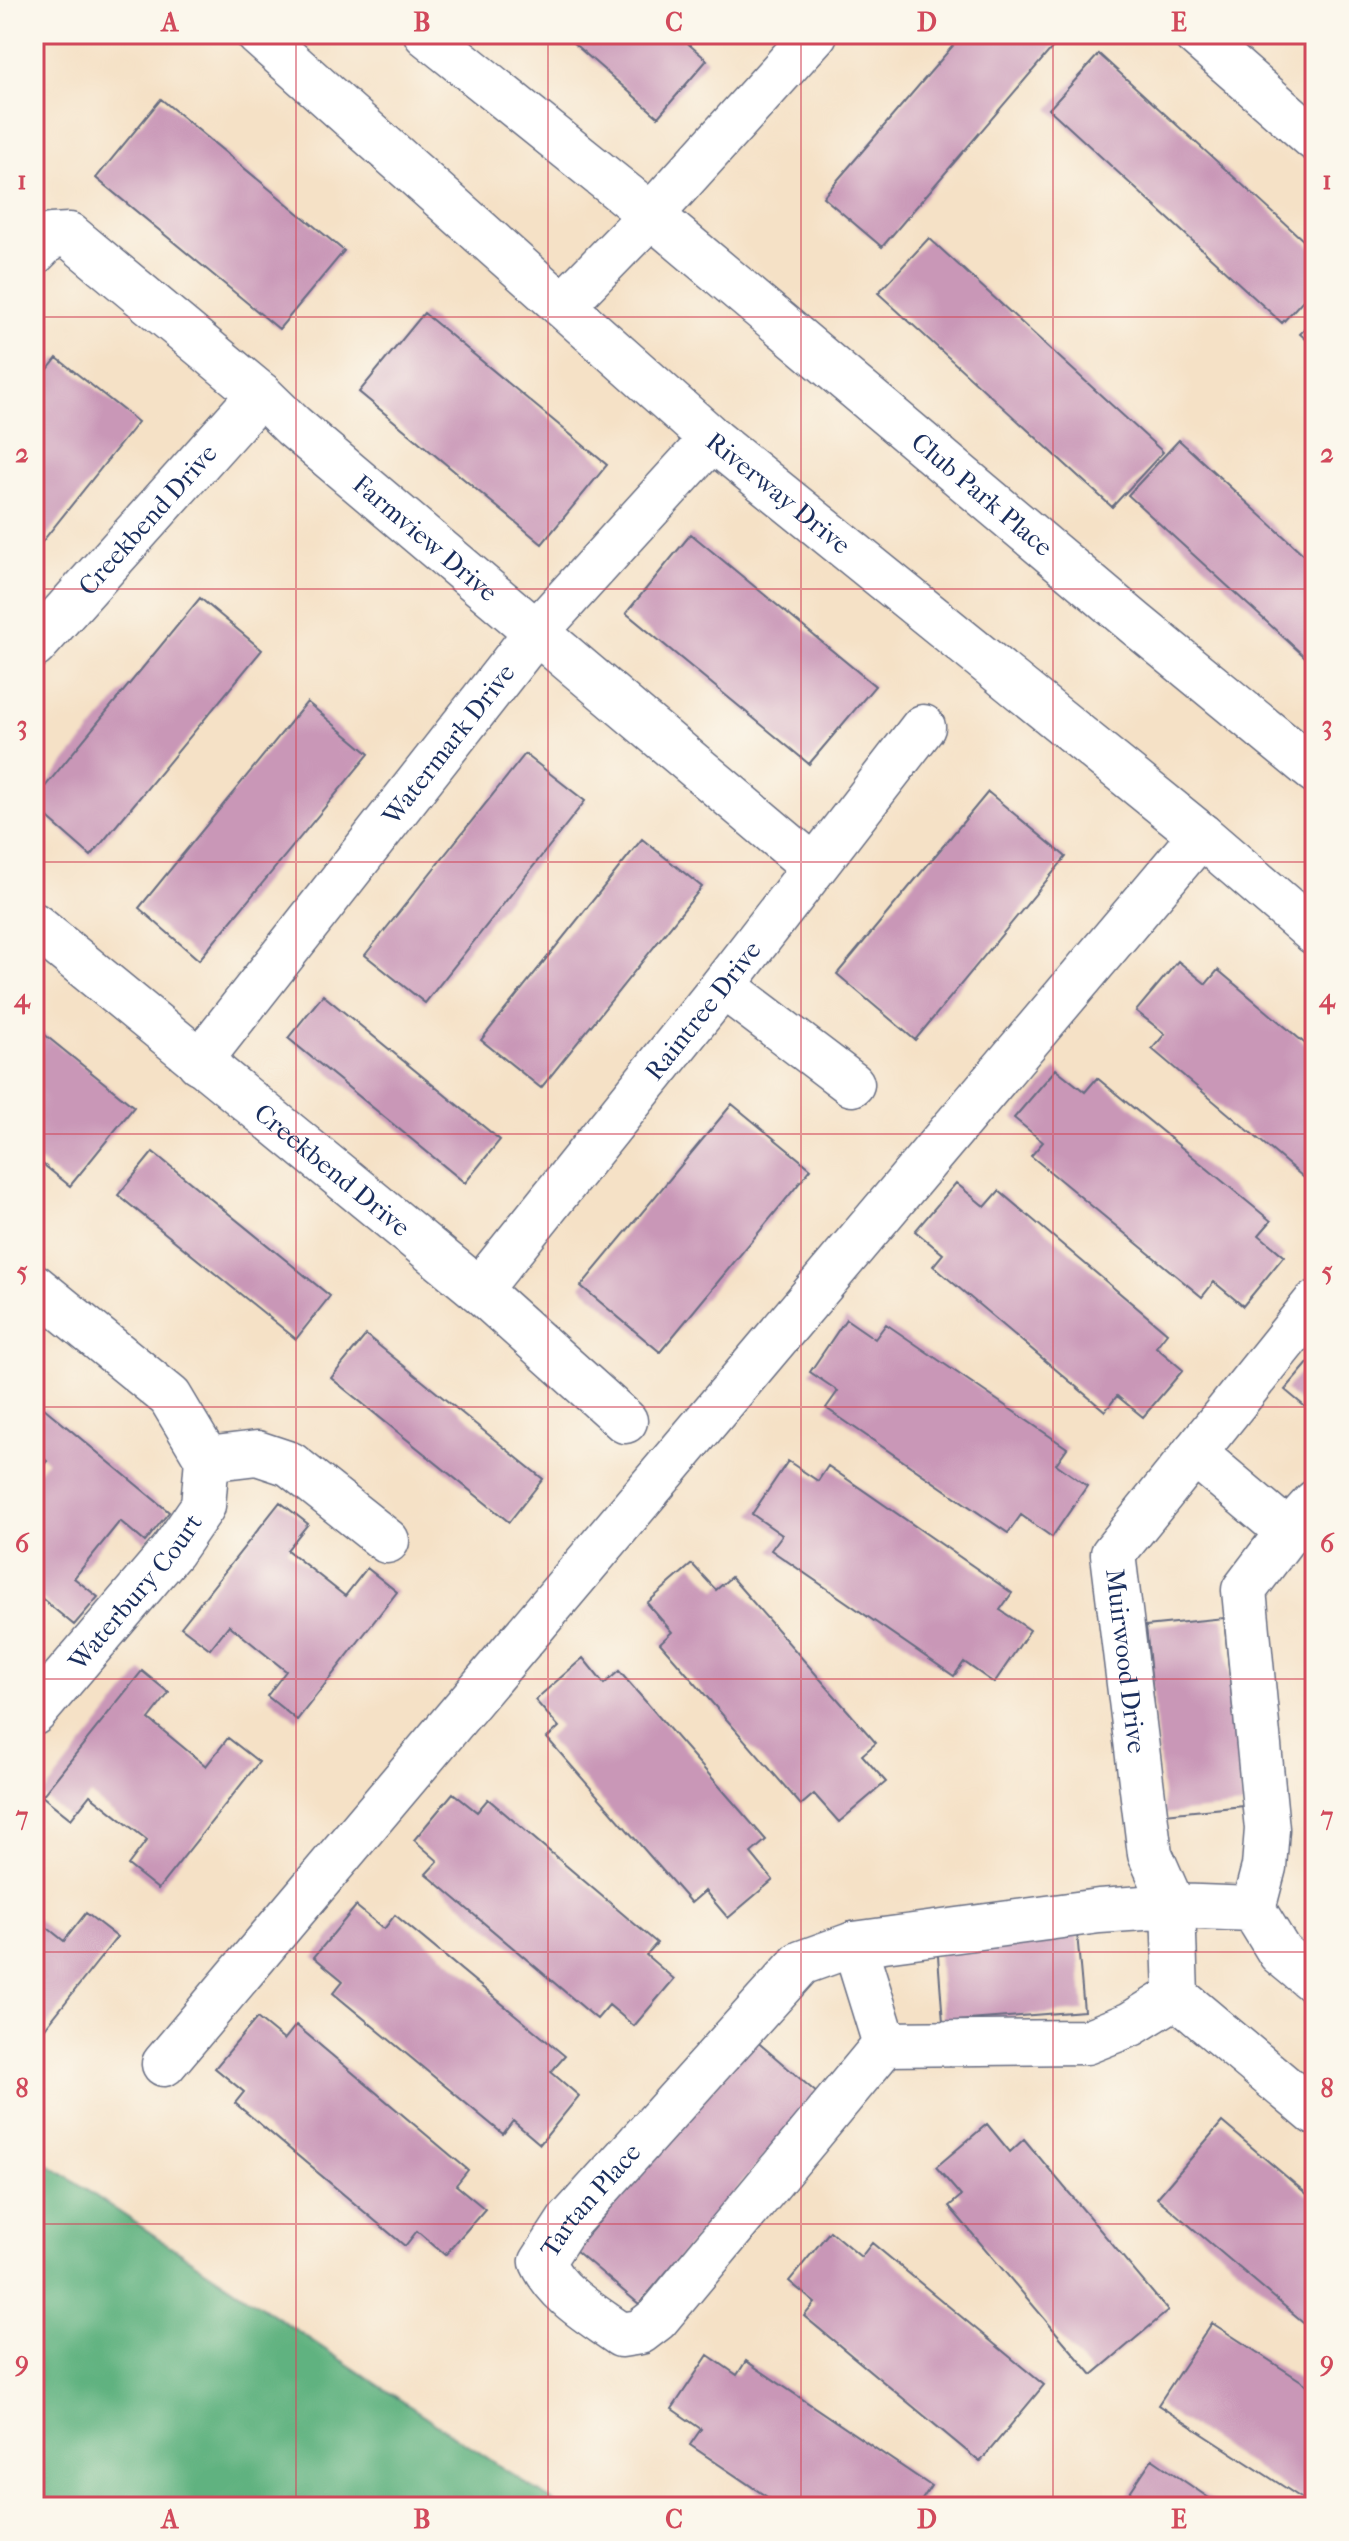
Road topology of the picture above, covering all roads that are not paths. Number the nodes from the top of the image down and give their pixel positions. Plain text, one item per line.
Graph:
1 (258, 34) edge
2 (426, 34) edge
3 (815, 34) edge
4 (1195, 34) edge
5 (1315, 139) edge
6 (651, 215) junction
7 (34, 253) edge
8 (563, 305) junction
9 (260, 394) junction
10 (712, 439) junction
11 (537, 631) junction
12 (34, 646) edge
13 (923, 727) dead end
14 (1315, 771) edge
15 (1201, 835) junction
16 (813, 866) junction
17 (34, 925) edge
18 (1315, 933) edge
19 (723, 986) junction
20 (199, 1062) junction
21 (852, 1084) dead end
22 (479, 1290) junction
23 (1315, 1303) edge
24 (40, 1304) edge
25 (625, 1421) dead end
26 (1194, 1453) junction
27 (207, 1459) junction
28 (1301, 1517) edge
29 (387, 1541) dead end
30 (34, 1713) edge
31 (1173, 1906) junction
32 (1253, 1909) junction
33 (854, 1944) junction
34 (1315, 1982) edge
35 (1176, 1996) junction
36 (885, 2044) junction
37 (164, 2064) dead end
38 (1315, 2113) edge

1 - 8 street, Riverway Drive
2 - 6 street, Club Park Place
3 - 6 street
4 - 5 street
6 - 8 street
6 - 14 street, Club Park Place
7 - 9 street, Farmview Drive
8 - 10 street, Riverway Drive
9 - 11 street, Farmview Drive
9 - 12 street, Creekbend Drive
10 - 11 street, Watermark Drive
10 - 15 street, Riverway Drive
11 - 16 street, Farmview Drive
11 - 20 street, Watermark Drive
13 - 16 street, Raintree Drive
15 - 18 street, Riverway Drive
15 - 37 street
16 - 19 street, Raintree Drive
17 - 20 street, Creekbend Drive
19 - 21 street
19 - 22 street, Raintree Drive
20 - 22 street, Creekbend Drive
22 - 25 street, Creekbend Drive
23 - 26 street, Muirwood Drive
24 - 27 street
26 - 28 street
26 - 31 street, Muirwood Drive
27 - 29 street
27 - 30 street, Waterbury Court
28 - 32 street
31 - 32 street
31 - 33 street, Tartan Place
31 - 35 street
32 - 34 street
33 - 36 street
33 - 36 street, Tartan Place
35 - 36 street
35 - 38 street

